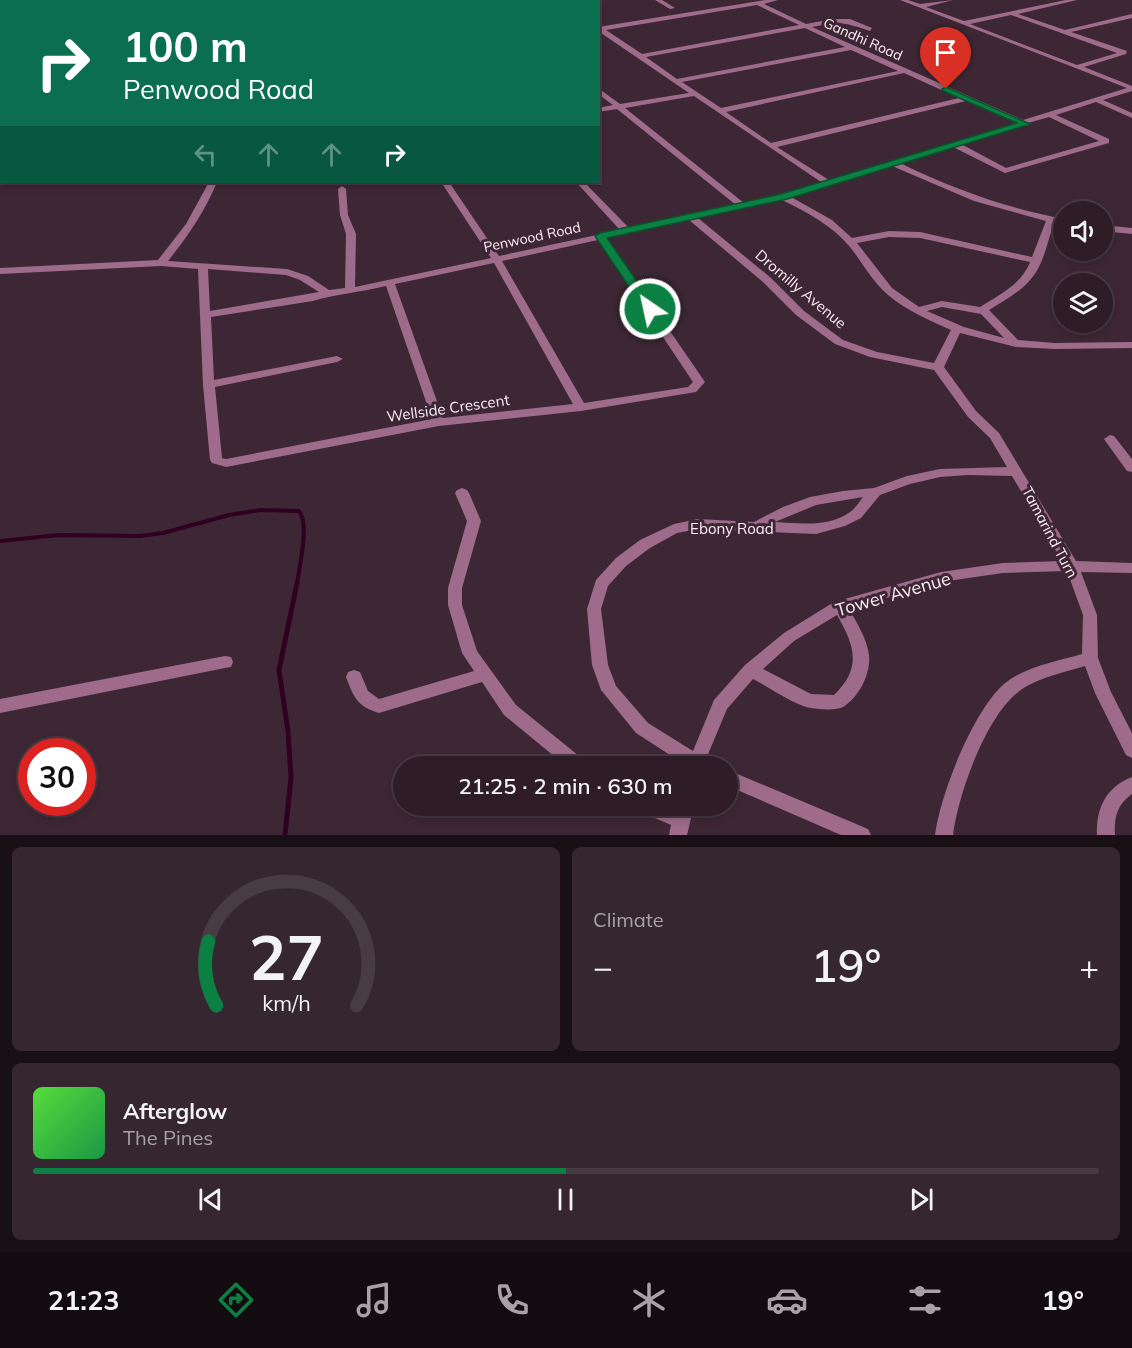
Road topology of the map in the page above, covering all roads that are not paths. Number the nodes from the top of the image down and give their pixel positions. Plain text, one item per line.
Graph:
1 (658, 0) edge
2 (775, 0) edge
3 (903, 0) edge
4 (950, 0) edge
5 (1074, 0) edge
6 (758, 3) junction
7 (920, 6) junction
8 (672, 8) dead end
9 (1011, 13) junction
10 (1132, 16) edge
11 (964, 23) junction
12 (805, 26) junction
13 (600, 29) edge
14 (870, 29) dead end
15 (1064, 32) junction
16 (852, 48) junction
17 (1128, 52) edge
18 (642, 57) junction
19 (1077, 67) junction
20 (905, 71) junction
21 (676, 81) junction
22 (1132, 89) edge
23 (600, 92) edge
24 (695, 94) junction
25 (967, 98) junction
26 (1097, 100) junction
27 (618, 107) junction
28 (600, 110) edge
29 (719, 111) junction
30 (1050, 115) junction
31 (1132, 116) edge
32 (1025, 124) junction
33 (956, 145) junction
34 (770, 146) junction
35 (895, 164) junction
36 (213, 183) edge
37 (446, 183) edge
38 (581, 183) edge
39 (828, 183) junction
40 (342, 189) dead end
41 (783, 197) junction
42 (743, 206) junction
43 (692, 218) junction
44 (1051, 220) joint
45 (1113, 229) edge
46 (627, 231) junction
47 (1132, 231) edge
48 (600, 236) junction
49 (850, 241) junction
50 (496, 258) junction
51 (1037, 261) junction
52 (161, 263) junction
53 (203, 267) junction
54 (0, 271) edge
55 (390, 284) junction
56 (350, 291) junction
57 (327, 293) junction
58 (919, 310) junction
59 (984, 311) junction
60 (205, 315) junction
61 (957, 329) junction
62 (1016, 344) junction
63 (1132, 345) edge
64 (337, 359) dead end
65 (938, 367) junction
66 (209, 385) junction
67 (581, 407) junction
68 (439, 422) junction
69 (1110, 439) dead end
70 (1132, 468) edge
71 (1018, 472) junction
72 (875, 492) junction
73 (462, 493) dead end
74 (759, 525) junction
75 (1072, 566) junction
76 (1132, 568) edge
77 (838, 606) junction
78 (1090, 658) junction
79 (225, 662) dead end
80 (751, 670) junction
81 (484, 675) junction
82 (354, 677) dead end
83 (0, 706) edge
84 (1132, 750) edge
85 (566, 756) edge
86 (683, 756) edge
87 (701, 756) edge
88 (738, 782) edge
89 (1132, 785) edge
90 (862, 835) edge
91 (944, 835) edge
92 (1106, 835) edge

1 - 8 street
2 - 6 street
3 - 7 street
4 - 7 street
5 - 9 street
6 - 12 street, Gandhi Road
6 - 13 street
7 - 11 street
9 - 11 street
9 - 15 street
10 - 15 street
11 - 19 street
12 - 14 street
12 - 16 street, Gandhi Road
12 - 18 street
13 - 18 street
15 - 17 street
16 - 20 street, Gandhi Road
16 - 21 street
17 - 19 street
18 - 21 street
19 - 22 street
20 - 25 street, Gandhi Road
20 - 29 street
21 - 24 street
22 - 26 street, Penwood Road
23 - 27 street
24 - 27 street
24 - 29 street
25 - 32 street, Gandhi Road
25 - 34 street
26 - 30 street, Penwood Road
26 - 31 street
27 - 28 street
27 - 42 street
29 - 34 street
30 - 32 street, Penwood Road
30 - 33 street
32 - 33 street, Penwood Road
33 - 35 street, Penwood Road
34 - 39 street
35 - 39 street, Penwood Road
35 - 44 street
36 - 52 street
37 - 50 street
38 - 46 street
39 - 41 street, Penwood Road
40 - 56 street
41 - 42 street, Penwood Road
41 - 49 street
42 - 43 street, Penwood Road
43 - 46 street, Penwood Road
43 - 65 street, Dromilly Avenue
44 - 51 street
45 - 47 street
46 - 48 street, Penwood Road
48 - 50 street, Penwood Road
48 - 67 street, Wellside Crescent
49 - 51 street
49 - 58 street
50 - 55 street, Penwood Road
50 - 67 street
51 - 59 street
52 - 53 street
52 - 54 street
53 - 57 street
53 - 60 street, Wellside Crescent
55 - 56 street, Penwood Road
55 - 68 street
56 - 57 street, Penwood Road
57 - 60 street, Penwood Road
58 - 59 street
58 - 61 street
59 - 62 street
60 - 66 street, Wellside Crescent
61 - 62 street
61 - 65 street
62 - 63 street
64 - 66 street
65 - 71 street, Tamarind Turn
66 - 68 street, Wellside Crescent
67 - 68 street, Wellside Crescent
69 - 70 street
71 - 72 street, Ebony Road
71 - 75 street, Tamarind Turn
72 - 74 street
72 - 74 street, Ebony Road
73 - 81 street
74 - 86 street, Ebony Road
75 - 76 street, Tower Avenue
75 - 77 street, Tower Avenue
75 - 78 street, Tamarind Turn
77 - 80 street, Tower Avenue
77 - 80 street
78 - 84 street, Tamarind Turn
78 - 91 street
79 - 83 street
80 - 87 street, Tower Avenue
81 - 82 street
81 - 85 street
88 - 90 street
89 - 92 street

